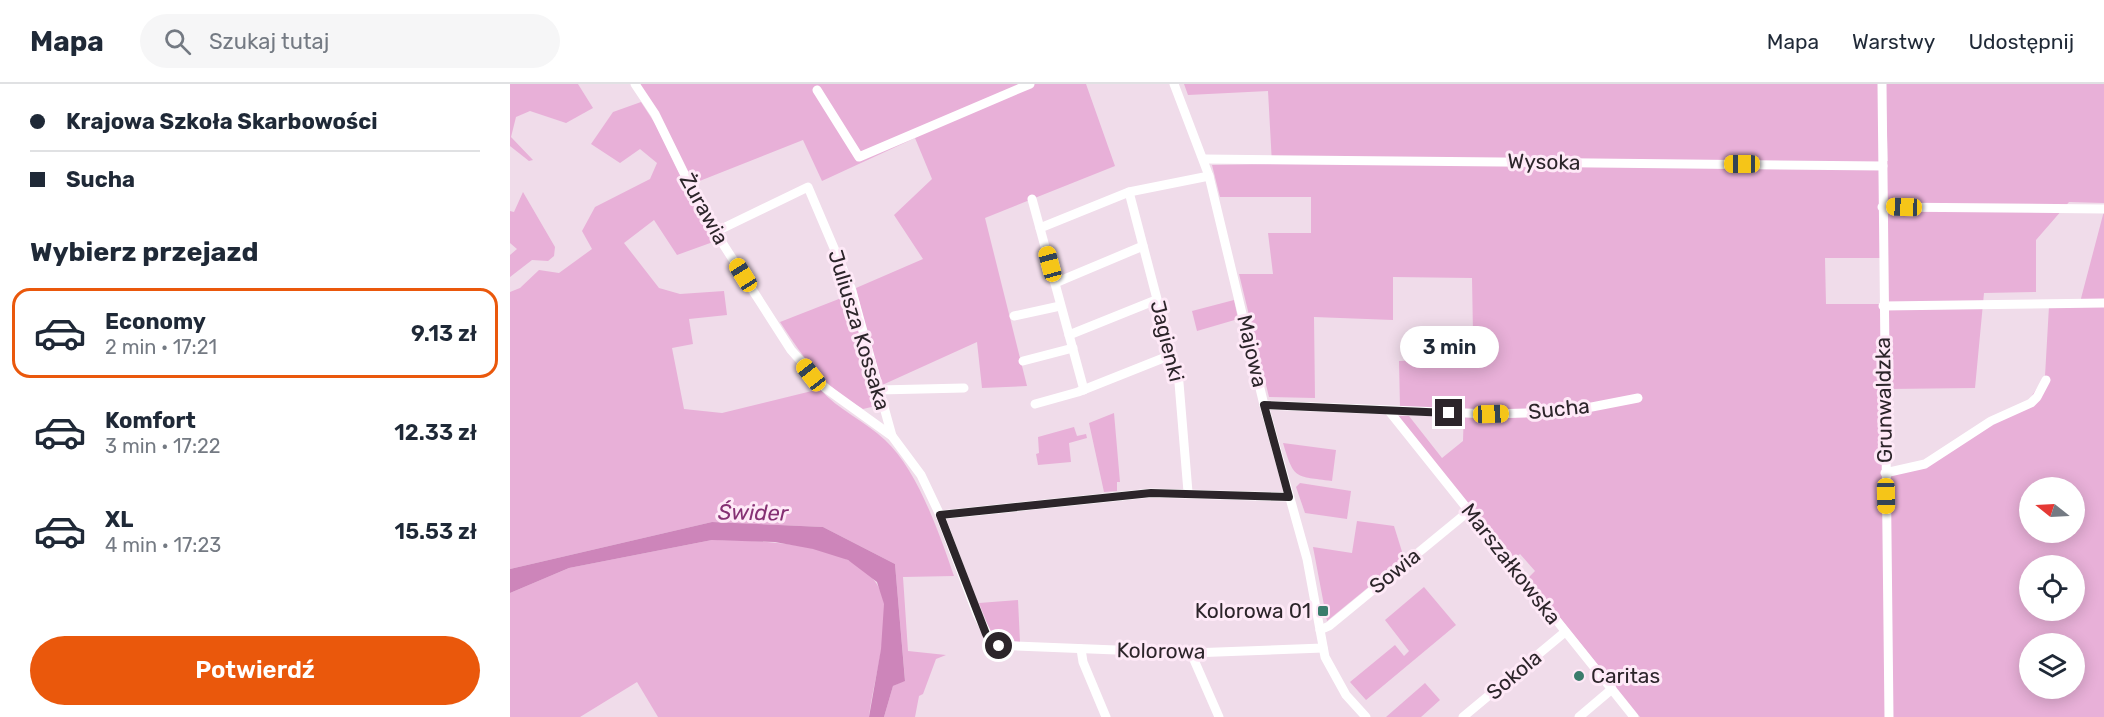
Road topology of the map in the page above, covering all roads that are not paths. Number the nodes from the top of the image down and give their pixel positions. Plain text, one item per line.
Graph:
1 (635, 84) edge
2 (1030, 84) edge
3 (1174, 84) edge
4 (1881, 84) edge
5 (817, 90) dead end
6 (1204, 159) junction
7 (1883, 166) junction
8 (1209, 176) junction
9 (1130, 192) junction
10 (1032, 199) dead end
11 (1882, 207) junction
12 (2104, 209) edge
13 (1041, 228) junction
14 (715, 232) junction
15 (1143, 246) junction
16 (1055, 283) junction
17 (1156, 300) junction
18 (2104, 303) edge
19 (1060, 306) junction
20 (1883, 306) junction
21 (1014, 316) dead end
22 (1069, 335) junction
23 (1073, 348) junction
24 (1171, 355) junction
25 (1023, 361) dead end
26 (2046, 380) dead end
27 (964, 388) dead end
28 (879, 390) junction
29 (1084, 390) junction
30 (1638, 398) dead end
31 (1035, 404) dead end
32 (1264, 405) junction
33 (885, 410) junction
34 (1389, 411) junction
35 (869, 418) junction
36 (892, 436) junction
37 (1885, 473) junction
38 (1188, 492) junction
39 (1289, 497) junction
40 (1469, 510) junction
41 (940, 515) junction
42 (1320, 630) junction
43 (1565, 632) junction
44 (999, 646) joint
45 (1323, 648) junction
46 (1081, 649) junction
47 (1191, 653) junction
48 (1612, 689) junction
49 (1106, 717) edge
50 (1219, 717) edge
51 (1366, 717) edge
52 (1463, 717) edge
53 (1579, 717) edge
54 (1634, 717) edge
55 (1889, 717) edge

1 - 14 street, Żurawia
2 - 5 street
3 - 6 street, Majowa
4 - 7 street, Grunwaldzka
6 - 7 street, Wysoka
6 - 8 street, Majowa
7 - 11 street, Grunwaldzka
8 - 9 street
8 - 32 street, Majowa
9 - 13 street
9 - 15 street, Jagienki
10 - 13 street
11 - 12 street
11 - 20 street, Grunwaldzka
13 - 16 street
14 - 28 street, Juliusza Kossaka
14 - 35 street, Żurawia
15 - 16 street
15 - 17 street, Jagienki
16 - 19 street
17 - 22 street
17 - 24 street, Jagienki
18 - 20 street
19 - 21 street
19 - 22 street
20 - 37 street, Grunwaldzka
22 - 23 street
23 - 25 street
23 - 29 street
24 - 29 street
24 - 38 street, Jagienki
26 - 37 street
27 - 28 street
28 - 33 street, Juliusza Kossaka
29 - 31 street
30 - 34 street, Sucha
32 - 34 street, Sucha
32 - 39 street, Majowa
33 - 35 street
33 - 36 street, Juliusza Kossaka
34 - 40 street, Marszałkowska
35 - 36 street, Żurawia
36 - 41 street, Żurawia
37 - 55 street, Grunwaldzka
38 - 39 street
38 - 41 street
39 - 42 street, Majowa
40 - 42 street, Sowia
40 - 43 street, Marszałkowska
41 - 44 street, Żurawia
42 - 45 street, Majowa
43 - 48 street, Marszałkowska
43 - 52 street, Sokola
44 - 46 street, Kolorowa
45 - 47 street, Kolorowa
45 - 51 street, Majowa
46 - 47 street, Kolorowa
46 - 49 street
47 - 50 street
48 - 53 street
48 - 54 street, Marszałkowska

